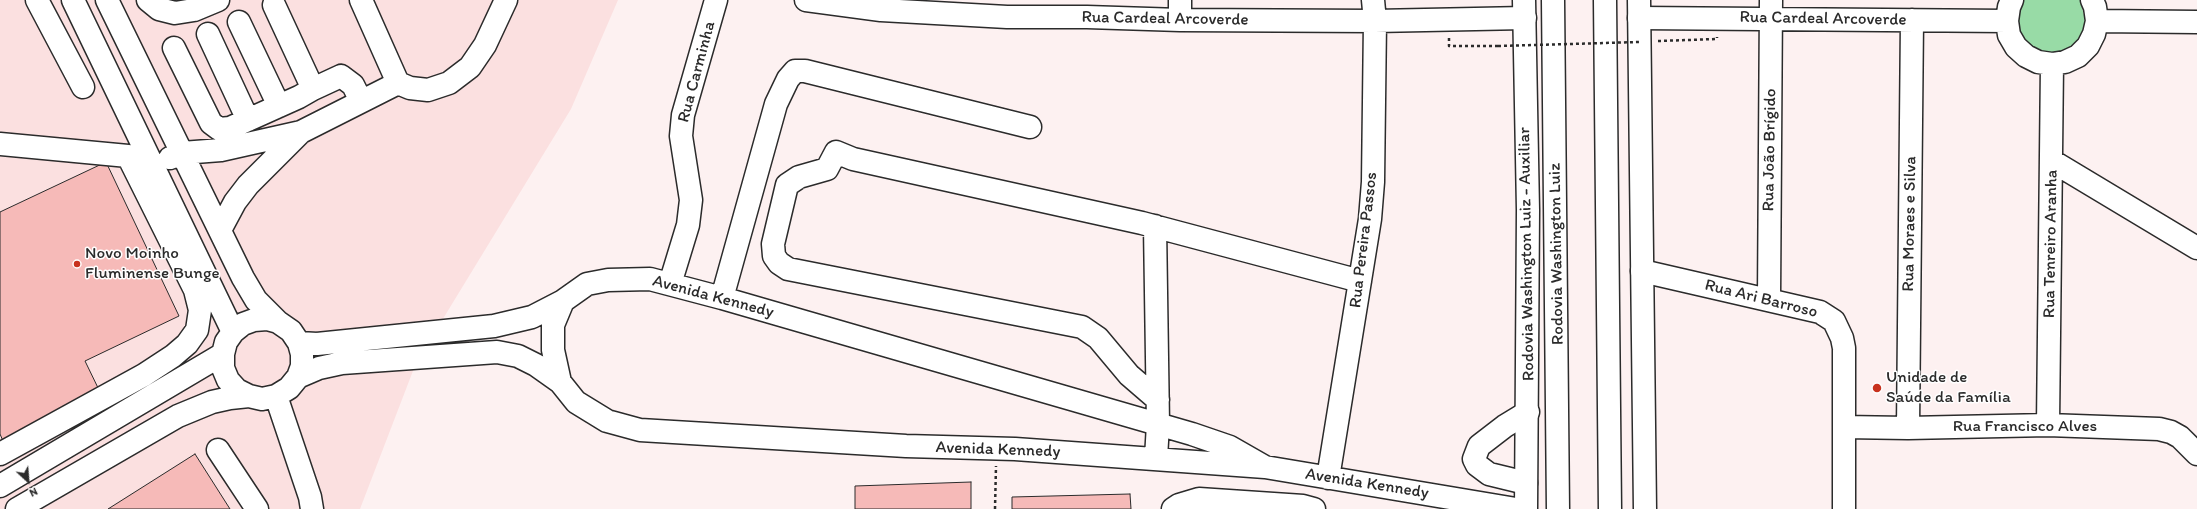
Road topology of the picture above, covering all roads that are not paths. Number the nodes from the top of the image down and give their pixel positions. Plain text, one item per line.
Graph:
1 (37, 0) edge
2 (73, 0) edge
3 (107, 0) edge
4 (148, 0) edge
5 (218, 0) edge
6 (360, 0) edge
7 (506, 0) edge
8 (716, 0) edge
9 (806, 0) edge
10 (1554, 0) edge
11 (1606, 0) edge
12 (2012, 0) edge
13 (2092, 0) edge
14 (274, 5) dead end
15 (1006, 8) edge
16 (1087, 8) edge
17 (1524, 9) edge
18 (1639, 9) edge
19 (1771, 9) edge
20 (1180, 10) edge
21 (1374, 11) edge
22 (1912, 20) junction
23 (2007, 21) junction
24 (2097, 21) junction
25 (239, 22) dead end
26 (2197, 22) edge
27 (208, 34) dead end
28 (1553, 36) junction
29 (174, 48) dead end
30 (2052, 64) junction
31 (398, 83) junction
32 (83, 86) dead end
33 (313, 89) junction
34 (361, 102) junction
35 (279, 106) junction
36 (248, 120) junction
37 (1030, 127) dead end
38 (301, 132) junction
39 (0, 144) edge
40 (182, 153) junction
41 (2052, 161) junction
42 (154, 166) junction
43 (1528, 210) junction
44 (1155, 226) junction
45 (220, 230) junction
46 (2197, 248) edge
47 (1642, 271) junction
48 (1360, 281) junction
49 (670, 284) junction
50 (722, 298) junction
51 (1769, 299) junction
52 (563, 302) junction
53 (278, 322) junction
54 (233, 332) junction
55 (299, 343) junction
56 (223, 354) junction
57 (298, 376) junction
58 (560, 382) junction
59 (249, 396) junction
60 (276, 396) junction
61 (1158, 400) junction
62 (1528, 412) junction
63 (1158, 424) junction
64 (2048, 425) junction
65 (1844, 427) junction
66 (1908, 428) junction
67 (218, 450) dead end
68 (0, 454) edge
69 (2197, 454) edge
70 (1156, 458) junction
71 (1264, 467) junction
72 (1328, 478) junction
73 (1526, 483) junction
74 (0, 486) edge
75 (17, 509) edge
76 (257, 509) edge
77 (312, 509) edge
78 (1173, 509) edge
79 (1314, 509) edge
80 (1516, 509) edge
81 (1526, 509) edge
82 (1558, 509) edge
83 (1610, 509) edge
84 (1645, 509) edge
85 (1844, 509) edge

1 - 32 main road
2 - 42 main road
3 - 40 main road
4 - 5 main road
6 - 31 main road
7 - 31 main road
8 - 49 main road, Rua Carminha
9 - 15 main road, Rua Cardeal Arcoverde
10 - 28 main road, Rodovia Washington Luiz
11 - 83 main road
12 - 23 main road
13 - 24 main road
14 - 33 main road
15 - 16 main road, Rua Cardeal Arcoverde
16 - 20 main road, Rua Cardeal Arcoverde
17 - 21 main road, Rua Cardeal Arcoverde
17 - 43 main road, Rodovia Washington Luiz - Auxiliar
18 - 19 main road, Rua Cardeal Arcoverde
18 - 47 main road
19 - 22 main road, Rua Cardeal Arcoverde
19 - 51 main road, Rua João Brígido
20 - 21 main road, Rua Cardeal Arcoverde
21 - 48 main road, Rua Pereira Passos
22 - 23 main road, Rua Cardeal Arcoverde
22 - 66 main road, Rua Moraes e Silva
23 - 30 main road
24 - 26 main road
24 - 30 main road
25 - 35 main road
27 - 36 main road
28 - 43 main road
28 - 82 main road, Rodovia Washington Luiz
29 - 36 main road
30 - 41 main road, Rua Tenreiro Aranha
31 - 34 main road
33 - 34 main road
33 - 35 main road
34 - 38 main road
35 - 36 main road
37 - 50 main road
38 - 40 main road
38 - 45 main road
39 - 68 main road
40 - 42 main road
40 - 45 main road
41 - 46 main road
41 - 64 main road, Rua Tenreiro Aranha
42 - 54 main road
43 - 62 main road, Rodovia Washington Luiz - Auxiliar
44 - 48 main road
44 - 61 main road
44 - 61 main road
45 - 53 main road
47 - 51 main road, Rua Ari Barroso
47 - 84 main road
48 - 72 main road, Rua Pereira Passos
49 - 50 main road, Avenida Kennedy
49 - 52 main road, Avenida Kennedy
50 - 63 main road, Avenida Kennedy
51 - 65 main road, Rua Ari Barroso
52 - 55 main road
52 - 58 main road, Avenida Kennedy
53 - 54 main road
53 - 55 main road
54 - 56 main road
55 - 57 main road
56 - 59 main road
56 - 74 main road
57 - 58 main road
57 - 60 main road
58 - 70 main road, Avenida Kennedy
59 - 60 main road
59 - 75 main road
60 - 77 main road
61 - 63 main road
62 - 73 main road, Rodovia Washington Luiz - Auxiliar
62 - 73 main road
63 - 70 main road
63 - 71 main road, Avenida Kennedy
64 - 66 main road, Rua Francisco Alves
64 - 69 main road, Rua Francisco Alves
65 - 66 main road, Rua Francisco Alves
65 - 85 main road, Rua Ari Barroso
67 - 76 main road
70 - 71 main road, Avenida Kennedy
71 - 72 main road, Avenida Kennedy
72 - 80 main road, Avenida Kennedy
73 - 81 main road, Rodovia Washington Luiz - Auxiliar
78 - 79 main road

